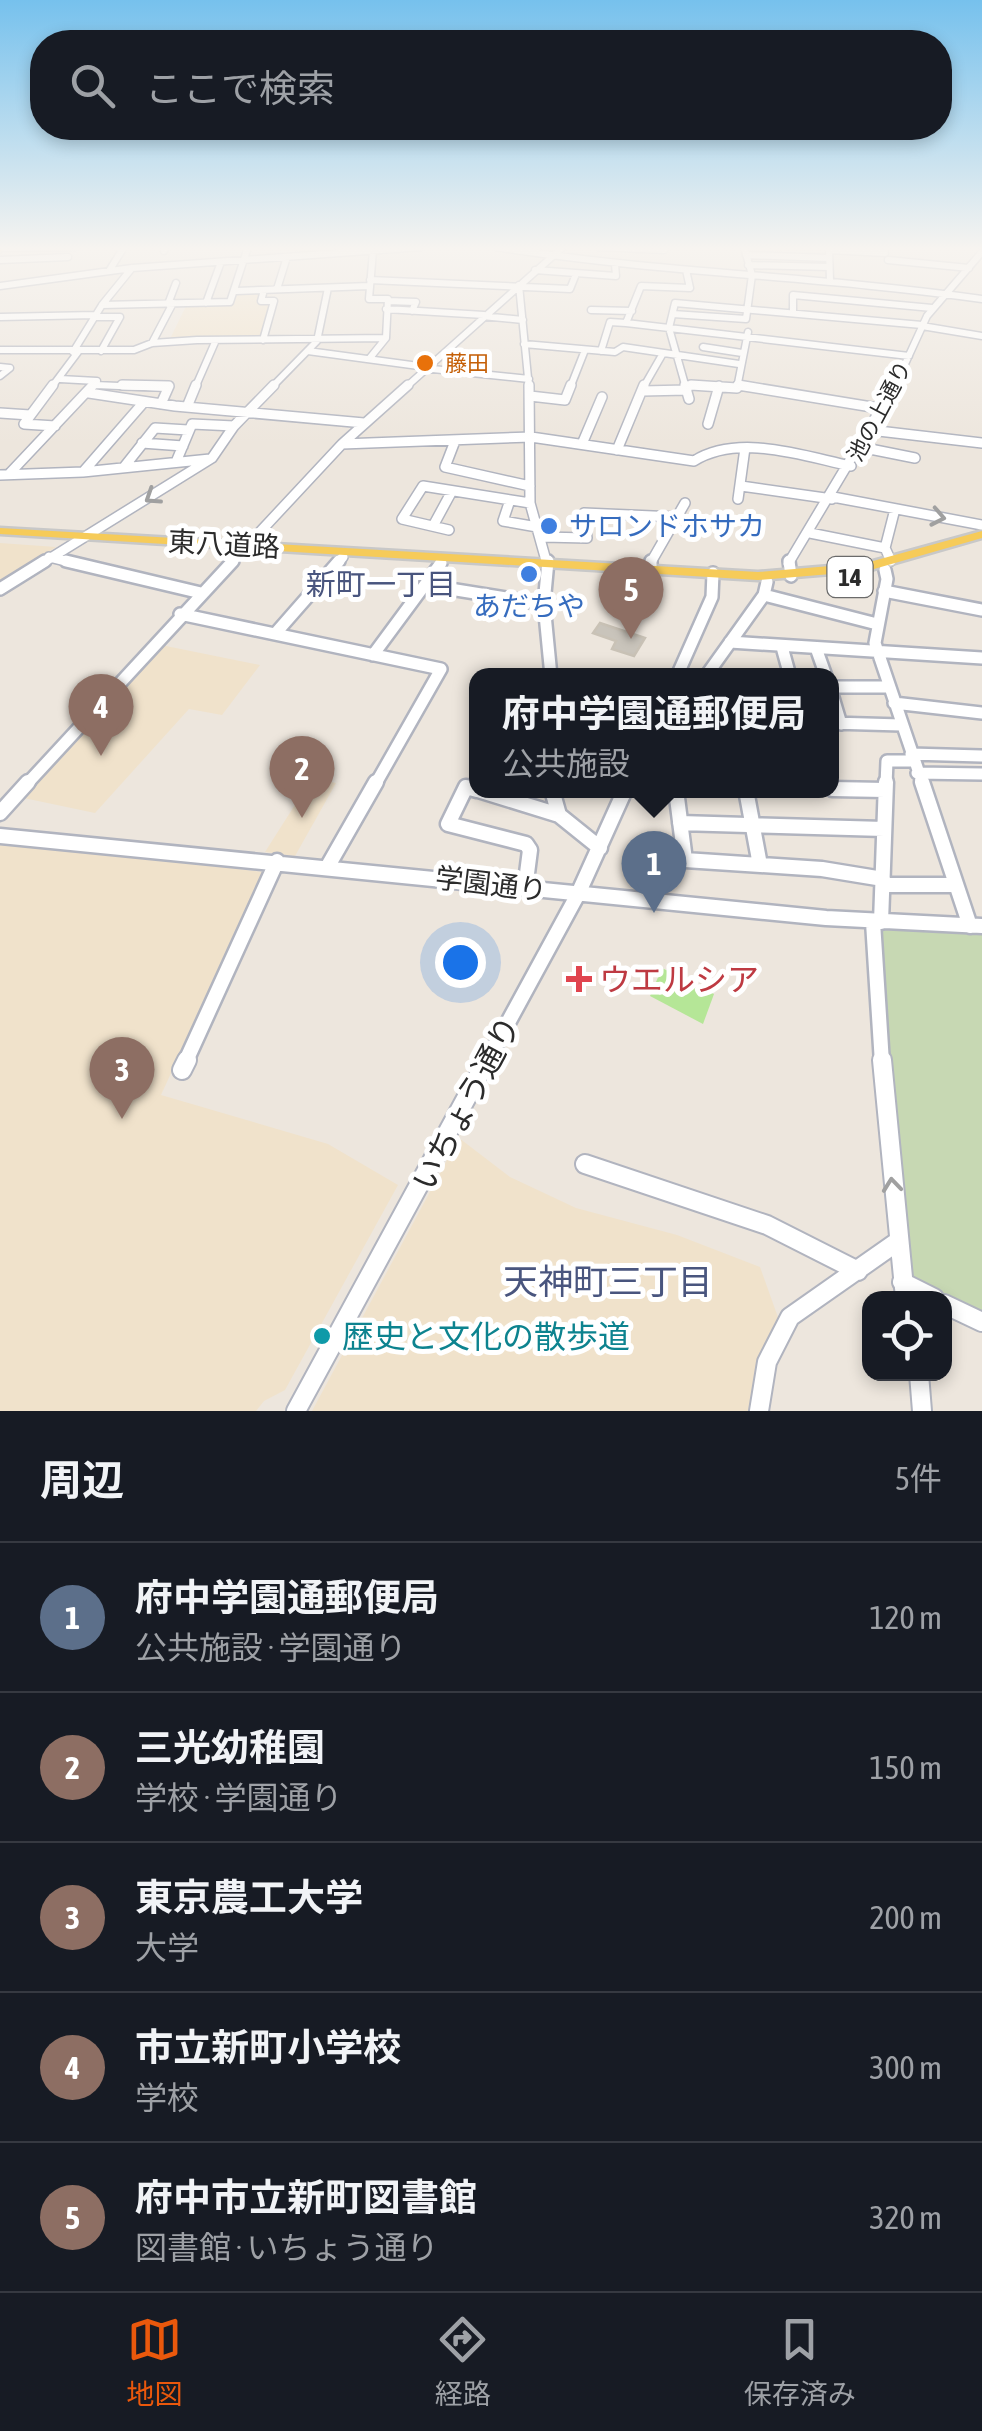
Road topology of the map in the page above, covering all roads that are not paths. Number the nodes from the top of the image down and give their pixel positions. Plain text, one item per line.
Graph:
1 (97, 313) edge
2 (167, 313) edge
3 (271, 313) edge
4 (321, 313) edge
5 (387, 313) edge
6 (445, 313) edge
7 (486, 313) edge
8 (522, 313) edge
9 (631, 313) edge
10 (672, 313) edge
11 (801, 313) edge
12 (929, 313) edge
13 (483, 315) junction
14 (95, 316) junction
15 (0, 317) edge
16 (523, 320) junction
17 (626, 324) junction
18 (922, 326) junction
19 (669, 328) junction
20 (702, 332) junction
21 (748, 334) junction
22 (982, 336) edge
23 (386, 338) junction
24 (216, 340) junction
25 (263, 340) junction
26 (152, 343) junction
27 (524, 344) junction
28 (312, 346) junction
29 (703, 347) junction
30 (0, 350) edge
31 (585, 350) junction
32 (601, 351) junction
33 (75, 352) junction
34 (101, 352) junction
35 (742, 353) junction
36 (662, 356) junction
37 (909, 356) junction
38 (678, 357) junction
39 (369, 359) junction
40 (704, 360) junction
41 (739, 364) junction
42 (0, 367) edge
43 (424, 368) junction
44 (0, 376) edge
45 (60, 379) junction
46 (529, 379) junction
47 (719, 386) junction
48 (737, 388) junction
49 (92, 389) junction
50 (642, 390) junction
51 (687, 391) junction
52 (530, 396) junction
53 (602, 397) dead end
54 (144, 402) junction
55 (161, 404) junction
56 (188, 407) junction
57 (884, 409) junction
58 (249, 410) junction
59 (0, 414) edge
60 (30, 415) junction
61 (364, 423) junction
62 (708, 424) dead end
63 (56, 426) junction
64 (234, 426) junction
65 (188, 430) junction
66 (870, 430) junction
67 (921, 436) junction
68 (532, 437) junction
69 (454, 441) junction
70 (142, 444) junction
71 (342, 444) junction
72 (582, 444) junction
73 (982, 444) edge
74 (183, 446) junction
75 (860, 447) junction
76 (745, 448) junction
77 (617, 450) junction
78 (212, 458) junction
79 (176, 462) junction
80 (851, 466) junction
81 (124, 467) junction
82 (82, 472) junction
83 (5, 475) edge
84 (530, 486) junction
85 (741, 486) junction
86 (452, 491) junction
87 (832, 498) junction
88 (738, 499) dead end
89 (510, 500) junction
90 (530, 502) junction
91 (685, 502) dead end
92 (895, 509) junction
93 (676, 517) junction
94 (982, 525) edge
95 (432, 526) junction
96 (450, 530) dead end
97 (540, 532) junction
98 (810, 533) junction
99 (0, 534) edge
100 (982, 538) edge
101 (84, 539) junction
102 (246, 548) junction
103 (885, 548) junction
104 (50, 557) junction
105 (343, 557) junction
106 (441, 564) junction
107 (548, 566) junction
108 (888, 566) junction
109 (650, 570) junction
110 (790, 576) junction
111 (713, 577) junction
112 (425, 585) junction
113 (766, 588) junction
114 (0, 589) edge
115 (884, 591) junction
116 (201, 593) junction
117 (544, 604) junction
118 (982, 610) edge
119 (180, 614) junction
120 (878, 624) junction
121 (274, 634) junction
122 (730, 642) junction
123 (782, 647) junction
124 (816, 648) junction
125 (878, 649) junction
126 (373, 655) junction
127 (982, 658) edge
128 (549, 668) edge
129 (681, 668) edge
130 (712, 668) edge
131 (788, 668) edge
132 (823, 668) edge
133 (888, 688) junction
134 (839, 690) edge
135 (894, 703) junction
136 (982, 713) edge
137 (839, 724) edge
138 (901, 726) junction
139 (981, 752) edge
140 (913, 763) junction
141 (982, 774) edge
142 (469, 788) edge
143 (839, 789) edge
144 (885, 790) junction
145 (504, 798) edge
146 (554, 798) edge
147 (622, 798) edge
148 (677, 798) edge
149 (748, 798) edge
150 (0, 813) edge
151 (559, 815) junction
152 (680, 823) junction
153 (753, 825) junction
154 (884, 829) junction
155 (0, 836) edge
156 (600, 848) junction
157 (277, 861) junction
158 (760, 864) junction
159 (328, 866) junction
160 (882, 882) junction
161 (956, 885) junction
162 (525, 889) junction
163 (578, 894) junction
164 (877, 922) junction
165 (976, 926) edge
166 (182, 1070) dead end
167 (584, 1164) dead end
168 (898, 1242) junction
169 (858, 1271) junction
170 (903, 1290) edge
171 (952, 1308) edge
172 (982, 1322) edge
173 (920, 1381) edge
174 (296, 1411) edge
175 (759, 1411) edge
176 (922, 1411) edge

1 - 14 street
2 - 26 street
3 - 25 street
4 - 28 street
5 - 23 street
6 - 13 street
7 - 13 street
8 - 16 street
9 - 17 street
10 - 19 street
11 - 18 street
12 - 18 street, 池の上通り
13 - 16 street
13 - 43 street
14 - 15 street
14 - 33 street
14 - 34 street
16 - 27 street
17 - 19 street
17 - 32 street
18 - 22 street
18 - 37 street, 池の上通り
19 - 20 street
19 - 38 street
20 - 21 street
20 - 29 street
21 - 35 street
21 - 37 street
23 - 28 street
23 - 39 street
24 - 25 street
24 - 26 street
24 - 56 street
25 - 28 street
26 - 34 street
27 - 31 street
27 - 46 street
28 - 39 street
28 - 58 street
29 - 35 street
29 - 40 street
30 - 33 street
31 - 32 street
31 - 52 street
32 - 36 street
33 - 34 street
33 - 45 street
35 - 41 street
36 - 38 street
36 - 50 street
37 - 57 street, 池の上通り
38 - 40 street
38 - 51 street
39 - 43 street
40 - 41 street
41 - 48 street
42 - 44 street
43 - 46 street
43 - 61 street
45 - 49 street
45 - 60 street
46 - 52 street
47 - 48 street
47 - 51 street
47 - 62 street
48 - 57 street
49 - 54 street
49 - 55 street
49 - 63 street
50 - 51 street
50 - 77 street
52 - 68 street
53 - 72 street
54 - 55 street
54 - 82 street
55 - 56 street
56 - 58 street
57 - 66 street, 池の上通り
58 - 61 street
58 - 64 street
59 - 60 street
60 - 63 street
61 - 71 street
63 - 83 street
64 - 65 street
64 - 78 street
65 - 70 street
65 - 74 street
66 - 67 street
66 - 75 street, 池の上通り
67 - 73 street
67 - 75 street
68 - 69 street
68 - 72 street
68 - 84 street
69 - 71 street
69 - 84 street
70 - 74 street
70 - 81 street
71 - 102 street
72 - 77 street
74 - 79 street
75 - 80 street, 池の上通り
76 - 77 street
76 - 80 street
76 - 85 street
78 - 79 street
78 -> 101 street
79 - 81 street
80 - 87 street, 池の上通り
81 - 82 street
82 - 83 street
84 - 90 street
85 - 87 street
85 - 88 street
86 - 89 street
86 - 95 street
86 - 95 street
87 - 92 street
87 - 98 street, 池の上通り
89 - 90 street
89 - 97 street
90 - 97 street
91 - 93 street
92 -> 94 street
92 - 103 street
93 - 97 street
93 - 109 street
95 - 96 street
97 - 107 street
98 - 103 street
98 - 110 street, 池の上通り
99 - 101 main road, 東八道路 / 14
100 - 108 main road, 東八道路 / 14
101 - 102 main road, 東八道路 / 14
101 - 104 street
102 - 105 main road, 東八道路 / 14
102 - 107 main road, 東八道路 / 14
102 - 116 street
103 - 108 street
104 - 114 street
104 - 116 street
105 - 106 main road, 東八道路 / 14
105 - 121 street
106 - 107 main road, 東八道路 / 14
106 - 112 street
107 - 109 main road, 東八道路 / 14
107 - 111 main road, 東八道路 / 14
107 - 117 street
108 - 110 main road, 東八道路 / 14
108 - 113 main road, 東八道路 / 14
108 - 115 street
109 - 111 main road, 東八道路 / 14
110 - 111 main road, 東八道路 / 14
111 - 113 main road, 東八道路 / 14
111 - 129 street
112 - 117 street
112 - 126 street
113 - 120 street
113 - 122 street
115 - 118 street
115 - 120 street
116 - 119 street
117 - 128 street
119 - 121 street
119 - 150 street
120 - 125 street
121 - 126 street
122 - 123 street
122 - 130 street
123 - 124 street
123 - 131 street
124 - 125 street
124 - 132 street
125 - 127 street
125 - 133 street
126 - 159 street
133 - 134 street
133 - 135 street
135 - 136 street
135 - 138 street
137 - 138 street
138 - 140 street
139 - 140 street
139 - 141 street
140 - 141 street
140 - 144 street
140 - 161 street
142 - 162 street
143 - 144 street
144 - 154 street
145 - 151 street
146 - 151 street
147 - 156 street, いちょう通り
148 - 152 street
149 - 153 street
151 - 156 street
152 - 153 street
152 - 158 street
153 - 154 street
153 - 158 street
154 - 160 street
155 - 157 street, 学園通り
156 - 163 street, いちょう通り
157 - 159 street, 学園通り
157 - 166 street
158 - 160 street
159 - 162 street, 学園通り
160 - 161 street
160 - 164 street
161 - 165 street
162 - 163 street, 学園通り
163 - 164 street, 学園通り
163 - 174 street, いちょう通り
164 - 165 street, 学園通り
168 -> 164 street
167 - 169 street
168 - 169 street
168 - 170 street
169 - 175 street
171 - 172 street
173 - 176 street

